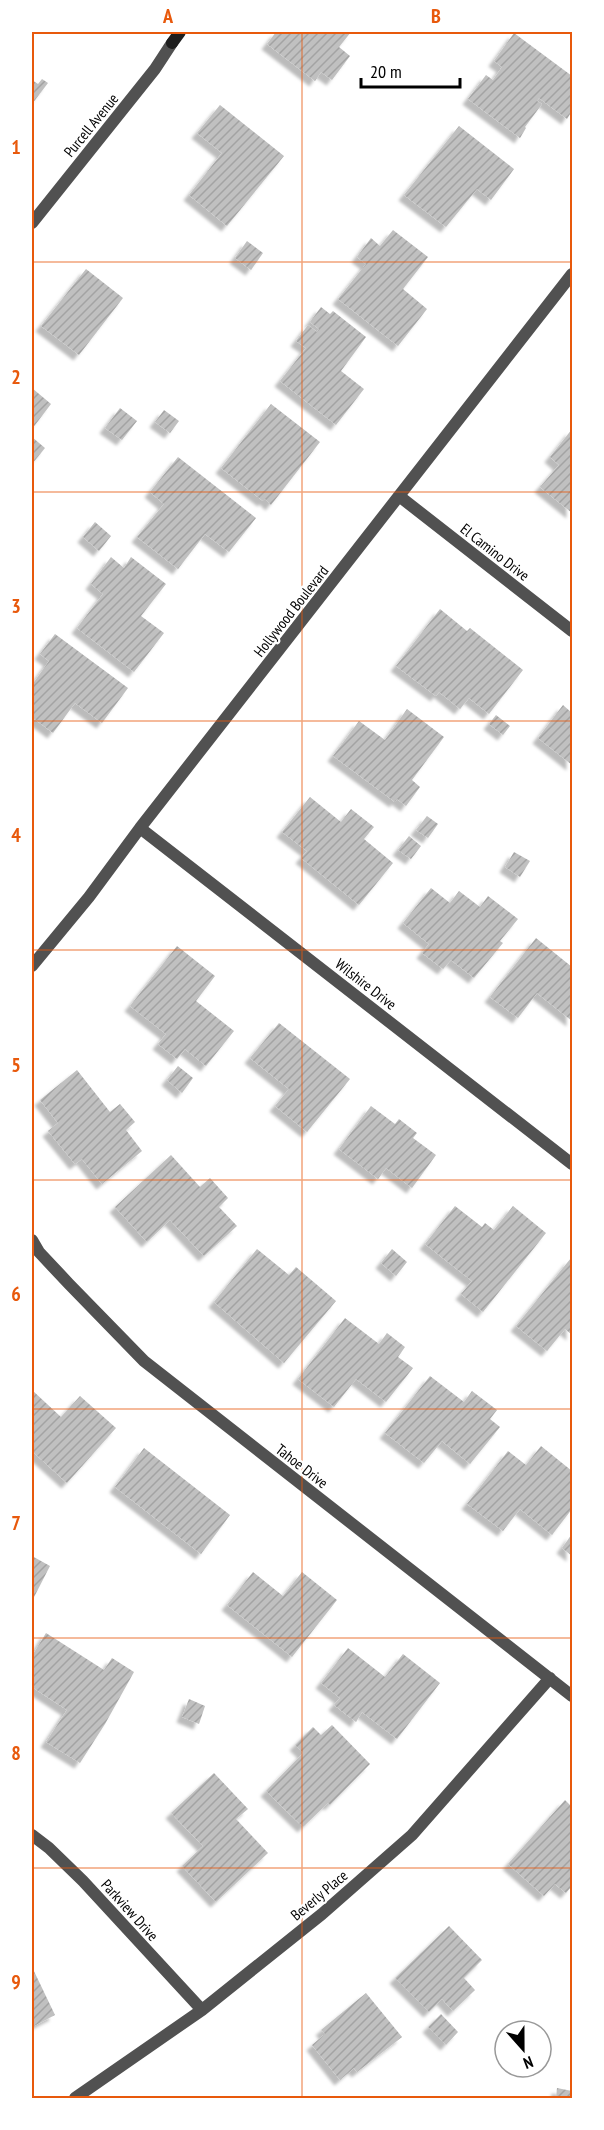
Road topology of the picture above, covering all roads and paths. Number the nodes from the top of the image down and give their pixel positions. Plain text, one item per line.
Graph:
1 (180, 32) edge
2 (32, 223) edge
3 (573, 274) edge
4 (399, 496) junction
5 (573, 631) edge
6 (140, 828) junction
7 (32, 966) edge
8 (573, 1164) edge
9 (32, 1240) edge
10 (550, 1678) junction
11 (573, 1696) edge
12 (32, 1835) edge
13 (202, 2010) junction
14 (75, 2098) edge

1 - 2 street, Purcell Avenue
3 - 4 street, Hollywood Boulevard
4 - 5 street, El Camino Drive
4 - 6 street, Hollywood Boulevard
6 - 7 street, Hollywood Boulevard
6 - 8 street, Wilshire Drive
9 - 10 street, Tahoe Drive
10 - 11 street, Tahoe Drive
10 - 13 street, Beverly Place
12 - 13 street, Parkview Drive
13 - 14 street, Beverly Place

